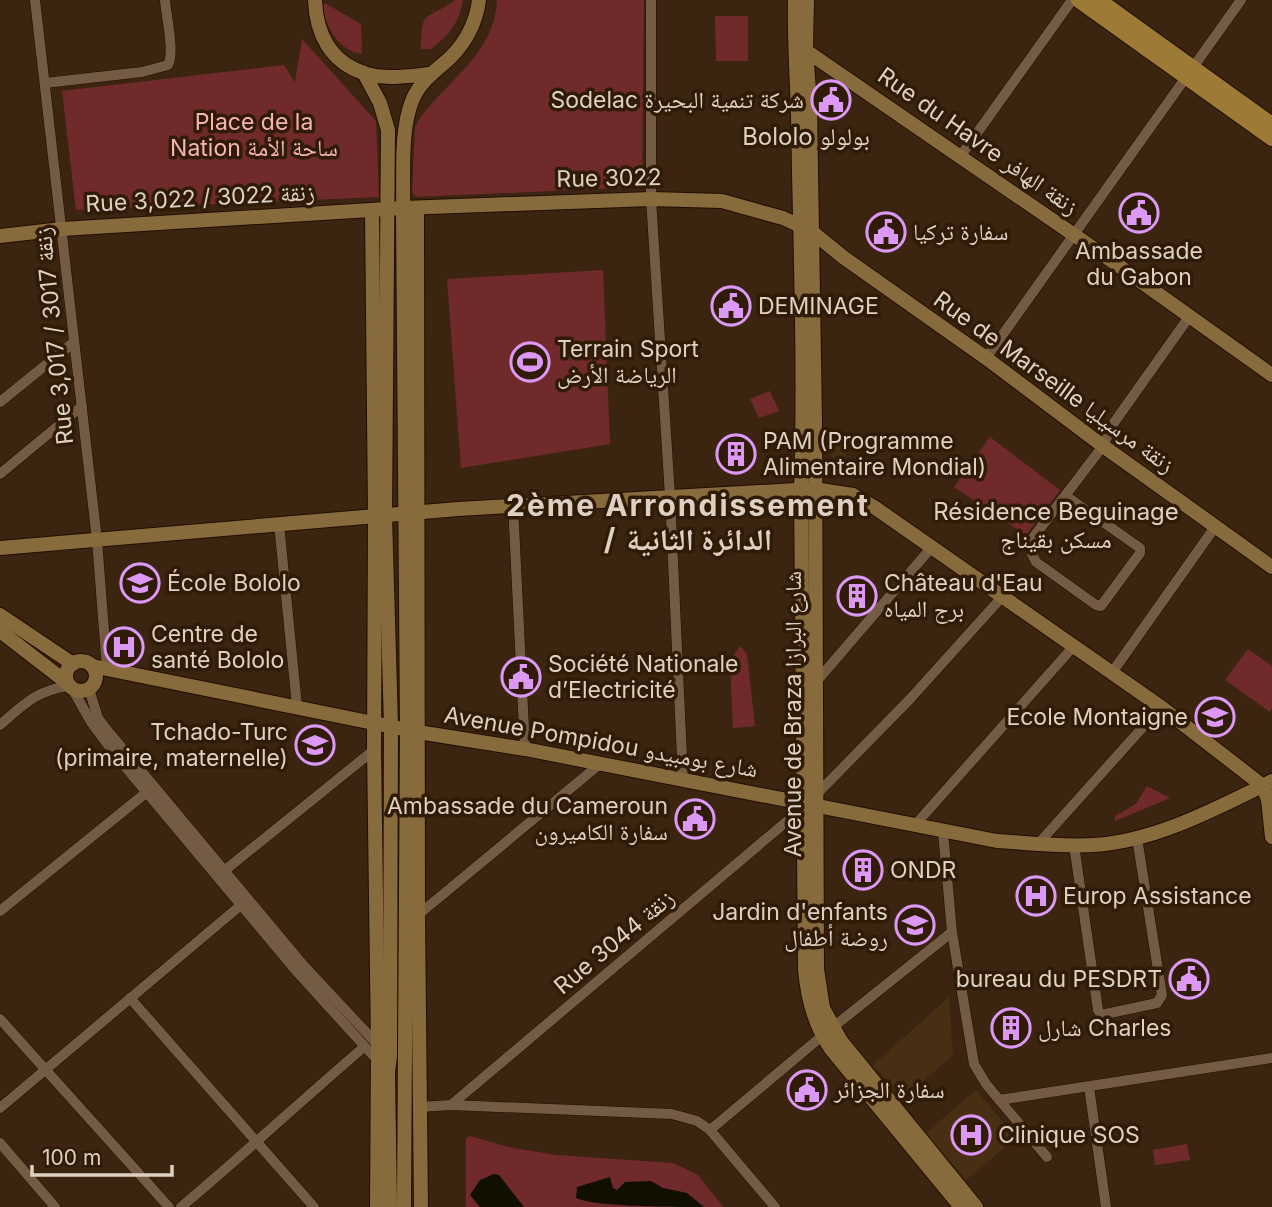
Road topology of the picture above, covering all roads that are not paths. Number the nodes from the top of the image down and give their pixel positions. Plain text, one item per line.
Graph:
1 (35, 0) edge
2 (165, 0) edge
3 (316, 0) edge
4 (479, 0) edge
5 (651, 0) edge
6 (1072, 0) edge
7 (1079, 0) edge
8 (1098, 0) edge
9 (1241, 0) edge
10 (801, 1) edge
11 (800, 48) junction
12 (1189, 72) junction
13 (364, 73) junction
14 (430, 74) junction
15 (45, 83) junction
16 (1272, 125) edge
17 (1272, 138) edge
18 (960, 157) junction
19 (651, 199) junction
20 (410, 208) junction
21 (379, 210) junction
22 (806, 228) junction
23 (62, 229) junction
24 (1072, 234) junction
25 (0, 236) edge
26 (1189, 317) junction
27 (74, 342) junction
28 (986, 358) junction
29 (1272, 375) edge
30 (0, 402) edge
31 (82, 406) junction
32 (1103, 446) junction
33 (0, 474) edge
34 (808, 490) junction
35 (670, 496) junction
36 (1066, 496) junction
37 (513, 505) junction
38 (413, 513) junction
39 (380, 516) junction
40 (279, 524) junction
41 (1215, 527) junction
42 (97, 540) junction
43 (0, 548) edge
44 (932, 548) junction
45 (1272, 567) edge
46 (1002, 597) junction
47 (0, 615) edge
48 (0, 631) edge
49 (1073, 647) junction
50 (73, 664) junction
51 (1111, 674) junction
52 (101, 676) junction
53 (816, 682) junction
54 (70, 686) junction
55 (297, 706) junction
56 (1161, 707) junction
57 (374, 722) junction
58 (0, 725) edge
59 (391, 725) junction
60 (412, 730) junction
61 (525, 749) junction
62 (374, 750) junction
63 (600, 764) junction
64 (683, 780) junction
65 (1267, 784) edge
66 (147, 792) junction
67 (809, 803) junction
68 (915, 825) junction
69 (943, 832) junction
70 (1272, 837) edge
71 (1137, 838) junction
72 (1038, 844) junction
73 (1074, 845) junction
74 (224, 871) junction
75 (241, 905) junction
76 (0, 911) edge
77 (418, 915) junction
78 (952, 932) junction
79 (130, 998) junction
80 (0, 1019) edge
81 (827, 1032) junction
82 (379, 1056) junction
83 (1272, 1058) edge
84 (44, 1069) junction
85 (1089, 1087) junction
86 (999, 1100) junction
87 (451, 1105) junction
88 (419, 1107) junction
89 (0, 1108) edge
90 (710, 1130) junction
91 (0, 1143) edge
92 (258, 1143) junction
93 (1047, 1157) dead end
94 (55, 1207) edge
95 (169, 1207) edge
96 (181, 1207) edge
97 (314, 1207) edge
98 (377, 1207) edge
99 (390, 1207) edge
100 (404, 1207) edge
101 (421, 1207) edge
102 (775, 1207) edge
103 (961, 1207) edge
104 (976, 1207) edge
105 (1106, 1207) edge

1 - 15 street, Rue 3,017 / زنقة 3017
2 - 15 street
3 - 13 main road
4 - 14 main road
5 - 19 street
6 - 18 street
7 - 12 main road
8 - 12 main road
9 - 12 street
10 - 11 main road, Avenue de Braza شارع البرازا
11 - 18 main road, Rue du Havre زنقة الهافر
11 - 22 main road, Avenue de Braza شارع البرازا
12 - 16 main road
12 - 17 main road
12 - 24 street
13 - 14 main road
13 - 21 main road
14 - 20 main road
15 - 23 street, Rue 3,017 / زنقة 3017
18 - 24 main road, Rue du Havre زنقة الهافر
19 - 20 main road, Rue 3022
19 - 22 main road, Rue 3022
19 - 35 street
20 - 21 main road, Rue 3,022 / زنقة 3022
20 - 38 main road
21 - 23 main road, Rue 3,022 / زنقة 3022
21 - 39 main road
22 - 28 main road, Rue de Marseille زنقة مرسيليا
22 - 34 main road, Avenue de Braza شارع البرازا
23 - 25 main road, Rue 3,022 / زنقة 3022
23 - 27 street, Rue 3,017 / زنقة 3017
24 - 26 main road, Rue du Havre زنقة الهافر
24 - 28 street
26 - 29 main road, Rue du Havre زنقة الهافر
26 - 32 street
27 - 30 street
27 - 31 street, Rue 3,017 / زنقة 3017
28 - 32 main road, Rue de Marseille زنقة مرسيليا
31 - 33 street
31 - 42 street, Rue 3,017 / زنقة 3017
32 - 36 street
32 - 41 main road, Rue de Marseille زنقة مرسيليا
34 - 35 main road
34 - 44 main road
34 - 53 main road, Avenue de Braza شارع البرازا
34 - 67 main road, Avenue de Braza شارع البرازا
35 - 37 main road
35 - 64 street
36 - 36 street
37 - 38 main road
37 - 61 street
38 - 39 main road
38 - 60 main road
39 - 40 main road
39 - 57 main road
39 - 59 main road
40 - 42 main road
40 - 55 street
41 - 45 main road, Rue de Marseille زنقة مرسيليا
41 - 51 street
42 - 43 main road
42 - 52 street, Rue 3,017 / زنقة 3017
44 - 46 main road
44 - 53 street
46 - 49 main road
46 - 67 street, Rue 3044 زنقة
47 - 50 main road
48 - 54 main road
49 - 51 main road
49 - 68 street
50 - 52 main road
50 - 54 main road
51 - 56 main road
52 - 54 main road
52 - 55 main road, Avenue Pompidou شارع بومبيدو
52 - 74 street, Rue 3,017 / زنقة 3017
53 - 67 main road, Avenue de Braza شارع البرازا
54 - 58 street
54 - 66 street
55 - 57 main road, Avenue Pompidou شارع بومبيدو
56 - 65 main road
56 - 72 street
57 - 59 main road, Avenue Pompidou شارع بومبيدو
57 - 62 main road
59 - 60 main road, Avenue Pompidou شارع بومبيدو
59 - 82 main road
60 - 61 main road, Avenue Pompidou شارع بومبيدو
60 - 77 main road
60 - 100 main road
61 - 63 main road, Avenue Pompidou شارع بومبيدو
62 - 74 street
62 - 82 main road
63 - 64 main road, Avenue Pompidou شارع بومبيدو
63 - 77 street
64 - 67 main road, Avenue Pompidou شارع بومبيدو
65 - 70 main road
65 - 71 main road, Avenue Pompidou شارع بومبيدو
66 - 75 street
66 - 76 street
67 - 68 main road, Avenue Pompidou شارع بومبيدو
67 - 81 main road, Avenue de Braza شارع البرازا
67 - 87 street, Rue 3044 زنقة
68 - 69 main road, Avenue Pompidou شارع بومبيدو
69 - 72 main road, Avenue Pompidou شارع بومبيدو
69 - 78 street
71 - 73 main road, Avenue Pompidou شارع بومبيدو
71 - 73 street
72 - 73 main road, Avenue Pompidou شارع بومبيدو
74 - 82 street, Rue 3,017 / زنقة 3017
75 - 79 street
75 - 82 street
77 - 88 main road
78 - 81 street
78 - 86 street
79 - 84 street
79 - 92 street
80 - 84 street
81 - 90 street
81 - 103 main road, Avenue de Braza شارع البرازا
81 - 104 main road, Avenue de Braza شارع البرازا
82 - 92 street
82 - 98 main road
82 - 99 main road
83 - 85 street
84 - 89 street
84 - 95 street
85 - 86 street
85 - 105 street
86 - 93 street
87 - 88 street
87 - 90 street
88 - 101 main road
90 - 102 street
91 - 94 street
92 - 96 street
92 - 97 street

